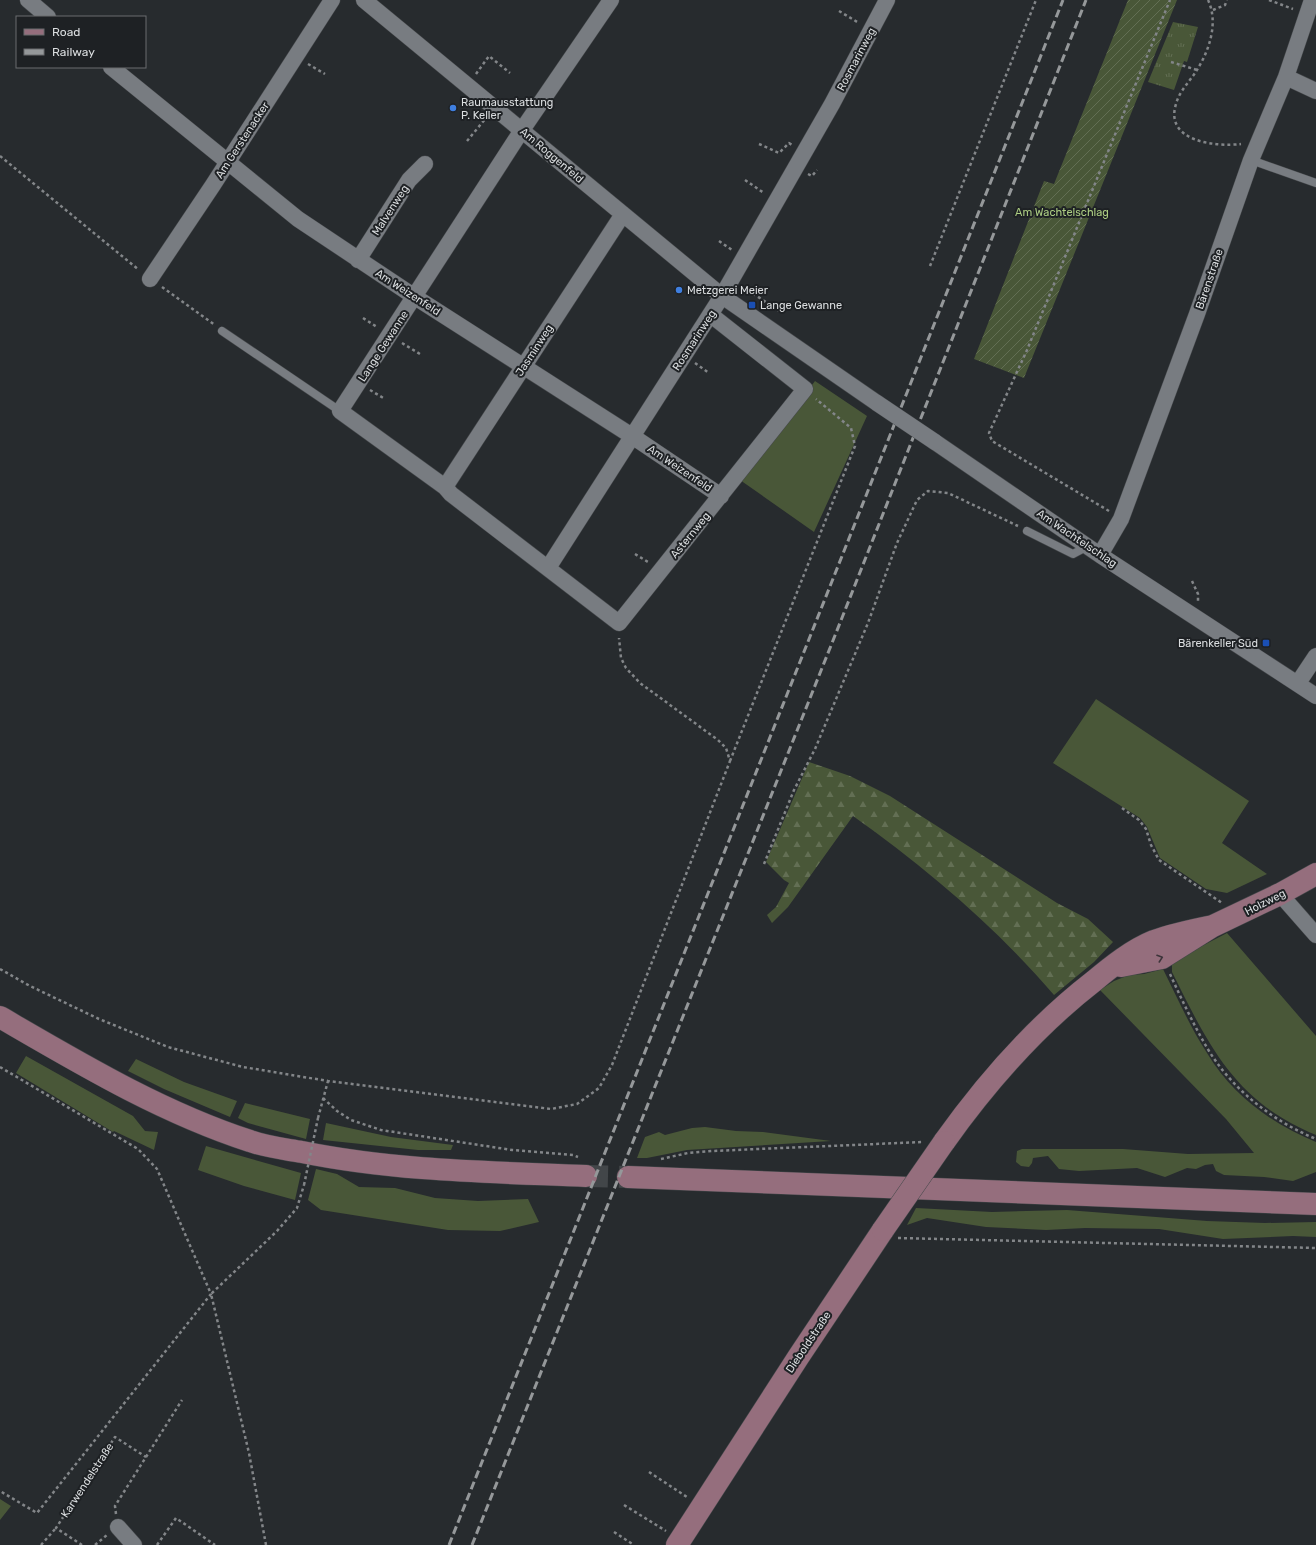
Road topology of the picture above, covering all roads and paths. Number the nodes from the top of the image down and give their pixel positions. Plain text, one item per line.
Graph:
1 (28, 0) edge
2 (332, 0) edge
3 (364, 0) edge
4 (611, 0) edge
5 (887, 0) edge
6 (1036, 0) edge
7 (1170, 0) edge
8 (1208, 0) edge
9 (1227, 0) edge
10 (1269, 0) edge
11 (1309, 7) edge
12 (1213, 10) junction
13 (839, 11) dead end
14 (47, 16) edge
15 (872, 30) junction
16 (1171, 62) dead end
17 (112, 68) edge
18 (1197, 70) junction
19 (510, 73) dead end
20 (1286, 76) junction
21 (467, 85) junction
22 (1316, 91) edge
23 (495, 108) junction
24 (522, 130) junction
25 (467, 141) dead end
26 (1258, 143) junction
27 (759, 144) dead end
28 (804, 152) junction
29 (0, 156) edge
30 (1251, 160) junction
31 (228, 162) junction
32 (425, 164) dead end
33 (745, 180) dead end
34 (1316, 183) edge
35 (776, 202) junction
36 (623, 214) junction
37 (358, 260) junction
38 (930, 266) dead end
39 (150, 279) junction
40 (730, 281) junction
41 (722, 296) junction
42 (415, 297) junction
43 (781, 312) dead end
44 (710, 315) junction
45 (222, 331) joint
46 (523, 367) junction
47 (805, 389) junction
48 (340, 412) junction
49 (632, 436) junction
50 (445, 487) junction
51 (721, 496) junction
52 (1121, 519) junction
53 (1027, 531) joint
54 (1094, 550) junction
55 (548, 568) junction
56 (619, 623) junction
57 (1316, 656) edge
58 (1298, 683) junction
59 (1316, 696) edge
60 (730, 761) junction
61 (1122, 808) dead end
62 (764, 864) dead end
63 (1316, 874) edge
64 (1280, 894) junction
65 (1239, 915) junction
66 (1213, 926) junction
67 (1316, 935) edge
68 (1162, 958) junction
69 (0, 969) edge
70 (1101, 975) junction
71 (0, 1017) edge
72 (0, 1067) edge
73 (328, 1082) junction
74 (324, 1098) junction
75 (1316, 1139) edge
76 (944, 1142) junction
77 (654, 1161) dead end
78 (584, 1167) joint
79 (628, 1177) tunnel mouth
80 (1316, 1204) edge
81 (881, 1234) junction
82 (1316, 1248) edge
83 (211, 1294) junction
84 (182, 1400) dead end
85 (146, 1457) junction
86 (649, 1472) dead end
87 (0, 1491) edge
88 (624, 1505) dead end
89 (701, 1506) junction
90 (118, 1527) joint
91 (56, 1528) junction
92 (614, 1532) dead end
93 (679, 1542) edge
94 (41, 1545) edge
95 (82, 1545) edge
96 (134, 1545) edge
97 (157, 1545) edge
98 (215, 1545) edge
99 (266, 1545) edge
100 (634, 1545) edge

1 - 14 street
2 - 31 street, Am Gerstenacker
3 - 21 street, Am Roggenfeld
4 - 24 street, Lange Gewanne
5 - 15 street, Rosmarinweg
6 - 38 path
7 - 52 path
8 - 12 path
9 - 12 path
10 - 11 path
11 - 20 street, Bärenstraße
12 - 18 path
13 - 15 path
15 - 28 street, Rosmarinweg
16 - 18 path
17 - 31 street, Am Weizenfeld
18 - 26 path
19 - 21 path
20 - 22 street
20 - 26 street, Bärenstraße
21 - 23 street, Am Roggenfeld
23 - 24 street, Am Roggenfeld
23 - 25 path
24 - 36 street, Am Roggenfeld
24 - 42 street, Lange Gewanne
26 - 30 street, Bärenstraße
27 - 28 path
28 - 35 street, Rosmarinweg
29 - 39 path
30 - 34 lane
30 - 52 street, Bärenstraße
31 - 37 street, Am Weizenfeld
31 - 39 street, Am Gerstenacker
32 - 37 street, Malvenweg
33 - 35 path
35 - 40 street, Rosmarinweg
36 - 41 street, Am Roggenfeld
36 - 46 street, Jasminweg
37 - 42 street, Am Weizenfeld
39 - 45 path
40 - 41 street, Rosmarinweg
40 - 43 path
41 - 44 street, Rosmarinweg
41 - 54 street, Am Wachtelschlag, bridge
42 - 46 street, Am Weizenfeld
42 - 48 street, Lange Gewanne
44 - 47 street
44 - 49 street, Rosmarinweg
45 - 48 lane
46 - 49 street, Am Weizenfeld
46 - 50 street, Jasminweg
47 - 51 street, Asternweg
47 - 60 path
48 - 50 street
49 - 51 street, Am Weizenfeld
49 - 55 street, Rosmarinweg
50 - 55 street
51 - 56 street, Asternweg
52 - 54 street, Bärenstraße
53 - 54 lane
53 - 62 path
54 - 58 street, Am Wachtelschlag
55 - 56 street
56 - 60 path
57 - 58 street
58 - 59 street, Am Wachtelschlag
60 - 73 path
61 - 65 path
63 - 64 main road, Holzweg
64 - 65 main road, Holzweg
64 - 67 street
65 - 66 main road, Holzweg
66 - 68 main road, Holzweg
66 - 70 main road, Holzweg
70 -> 68 main road, Holzweg
68 - 75 path
69 - 73 path
70 - 76 main road, Dieboldstraße
71 - 78 main road
72 - 83 path
73 - 74 path
74 - 78 path
74 - 83 path, bridge
76 - 77 path
76 - 81 main road, Dieboldstraße, bridge
79 - 80 main road
81 - 82 path
81 - 89 main road, Dieboldstraße
83 - 87 path
83 - 99 path
84 - 85 path
85 - 90 path
85 - 91 path, Karwendelstraße
86 - 89 path
88 - 93 path
89 - 93 main road, Dieboldstraße
90 - 96 street
91 - 94 path
91 - 95 path, Karwendelstraße
92 - 100 path
97 - 98 path

